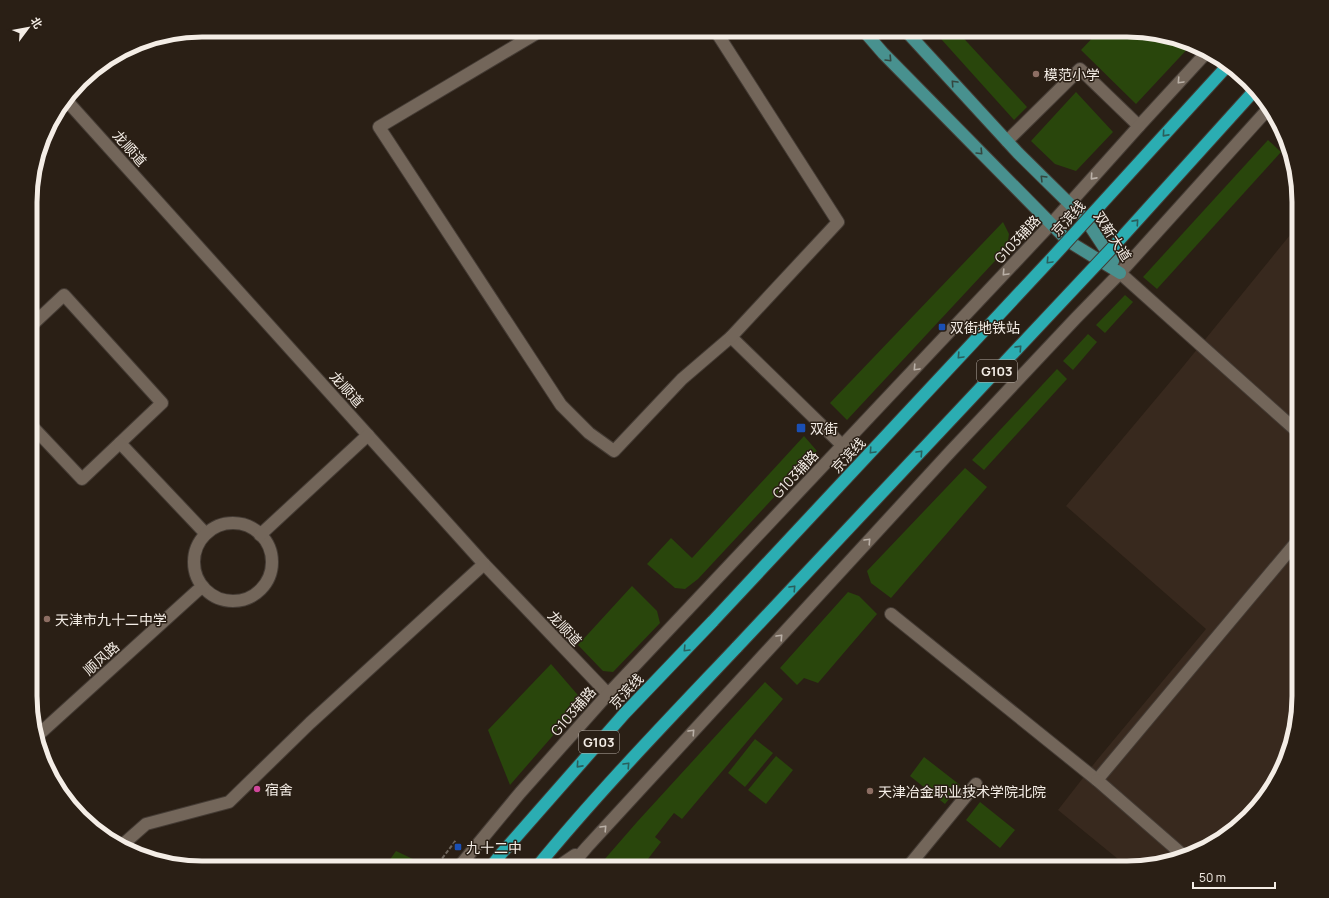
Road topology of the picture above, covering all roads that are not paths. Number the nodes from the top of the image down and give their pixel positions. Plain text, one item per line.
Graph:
1 (530, 37) edge
2 (719, 37) edge
3 (870, 37) edge
4 (911, 37) edge
5 (1204, 56) edge
6 (1225, 69) edge
7 (1252, 94) edge
8 (70, 103) edge
9 (1265, 112) edge
10 (1139, 126) junction
11 (1007, 141) junction
12 (1069, 204) junction
13 (1052, 223) junction
14 (1120, 272) junction
15 (37, 320) edge
16 (731, 337) junction
17 (1292, 427) edge
18 (37, 431) edge
19 (368, 435) junction
20 (120, 443) junction
21 (843, 446) junction
22 (206, 534) junction
23 (260, 535) junction
24 (1292, 547) edge
25 (484, 564) junction
26 (203, 587) junction
27 (891, 614) dead end
28 (608, 694) junction
29 (41, 732) edge
30 (1097, 780) junction
31 (976, 784) dead end
32 (126, 842) edge
33 (586, 847) junction
34 (1180, 852) edge
35 (464, 861) edge
36 (495, 861) edge
37 (542, 861) edge
38 (566, 861) edge
39 (575, 861) edge
40 (913, 861) edge

1 - 16 street
2 - 16 street
3 -> 13 main road, 双新大道
11 -> 4 main road, 双新大道
5 -> 10 street, G103辅路
6 -> 36 highway, 京滨线 / G103, bridge
37 -> 7 highway, G103, bridge
8 - 19 street, 龙顺道
9 - 14 street
10 - 11 street
10 -> 12 street, G103辅路
12 -> 11 main road, 双新大道
12 - 13 street, G103辅路
12 - 14 main road, 双新大道
13 - 14 main road, 双新大道
13 -> 21 street, G103辅路
14 - 17 street
33 -> 14 street
15 - 20 street
16 - 21 street
18 - 20 street
19 - 23 street
19 - 25 street, 龙顺道
20 - 22 street
21 - 28 street, G103辅路
22 - 23 street
22 - 26 street
23 - 26 street
24 - 30 street
25 - 28 street, 龙顺道
25 - 32 street
26 - 29 street, 顺风路
27 - 30 street
28 - 35 street, G103辅路
30 - 34 street
31 - 40 street
33 - 38 street
33 - 39 street

